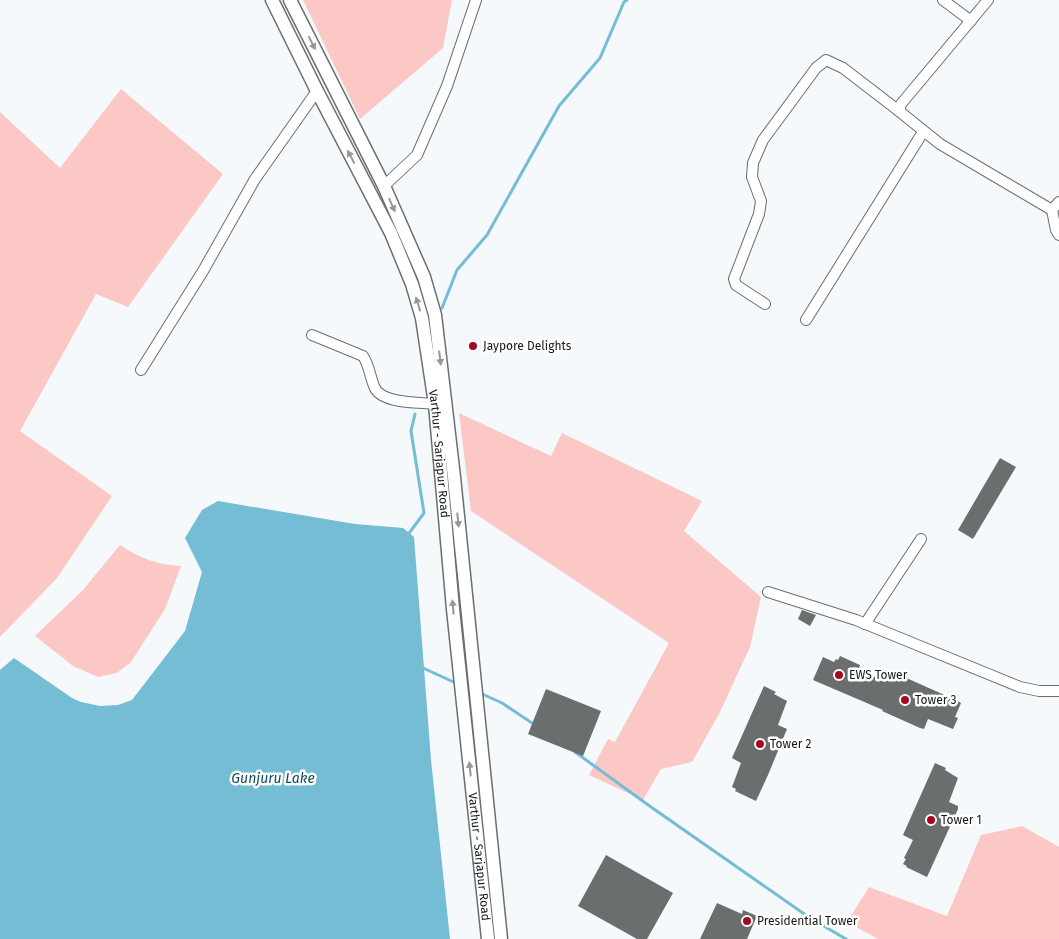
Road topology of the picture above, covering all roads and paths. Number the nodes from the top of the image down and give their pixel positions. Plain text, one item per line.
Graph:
1 (272, 0) edge
2 (290, 0) edge
3 (476, 0) edge
4 (943, 0) edge
5 (988, 0) edge
6 (971, 21) junction
7 (317, 91) junction
8 (899, 111) junction
9 (923, 132) junction
10 (384, 186) junction
11 (1056, 206) edge
12 (1059, 235) edge
13 (765, 304) dead end
14 (806, 320) dead end
15 (312, 335) dead end
16 (141, 370) dead end
17 (435, 404) junction
18 (921, 539) dead end
19 (768, 592) dead end
20 (865, 624) junction
21 (1059, 691) edge
22 (488, 939) edge
23 (501, 939) edge

1 - 7 main road, Varthur - Sarjapur Road
2 -> 10 main road, Varthur - Sarjapur Road
3 - 10 street
4 - 6 street
5 - 6 street
6 - 8 street
7 - 16 street
17 -> 7 main road, Varthur - Sarjapur Road
8 - 9 street
8 - 13 street
9 - 11 street
9 - 14 street
10 -> 23 main road, Varthur - Sarjapur Road
11 - 12 street
15 - 17 street
22 -> 17 main road, Varthur - Sarjapur Road
18 - 20 street
19 - 20 street
20 - 21 street

